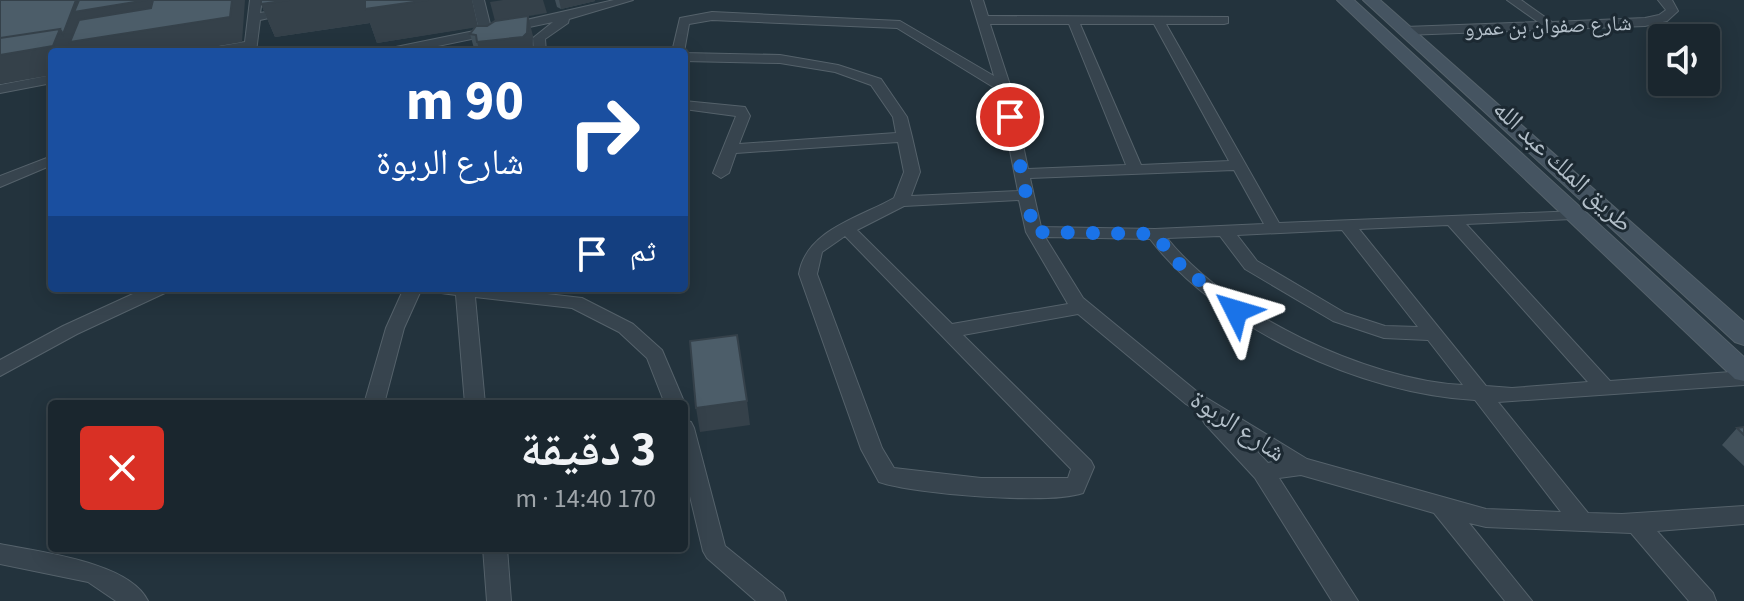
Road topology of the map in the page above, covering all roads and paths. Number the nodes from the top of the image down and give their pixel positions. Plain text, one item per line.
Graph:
1 (256, 0) edge
2 (478, 0) edge
3 (627, 0) edge
4 (977, 0) edge
5 (1345, 0) edge
6 (1371, 0) edge
7 (1513, 0) edge
8 (1664, 0) edge
9 (605, 3) edge
10 (296, 10) dead end
11 (570, 15) junction
12 (254, 17) junction
13 (1157, 19) junction
14 (984, 20) junction
15 (1073, 20) junction
16 (1224, 20) dead end
17 (1552, 27) junction
18 (1405, 31) junction
19 (486, 32) junction
20 (250, 48) edge
21 (434, 48) edge
22 (540, 48) edge
23 (679, 48) edge
24 (688, 57) edge
25 (48, 80) edge
26 (1004, 88) junction
27 (0, 89) edge
28 (688, 105) edge
29 (905, 137) junction
30 (731, 149) junction
31 (48, 162) edge
32 (1239, 165) junction
33 (1136, 170) junction
34 (721, 173) dead end
35 (1022, 174) junction
36 (0, 182) edge
37 (1027, 195) junction
38 (901, 201) junction
39 (1572, 214) junction
40 (1453, 220) junction
41 (1347, 225) junction
42 (1274, 228) junction
43 (847, 229) junction
44 (1225, 231) junction
45 (1034, 232) junction
46 (1155, 234) junction
47 (152, 292) edge
48 (411, 292) edge
49 (465, 292) edge
50 (475, 292) edge
51 (1082, 307) junction
52 (950, 331) junction
53 (1434, 334) junction
54 (1744, 336) edge
55 (0, 369) edge
56 (1744, 372) edge
57 (1744, 378) edge
58 (1605, 388) junction
59 (1480, 393) junction
60 (1193, 399) junction
61 (375, 400) edge
62 (475, 400) edge
63 (673, 400) edge
64 (688, 444) edge
65 (1301, 466) junction
66 (1263, 472) junction
67 (1441, 505) junction
68 (1744, 515) edge
69 (1583, 523) junction
70 (1637, 524) junction
71 (495, 552) edge
72 (0, 554) edge
73 (136, 601) edge
74 (499, 601) edge
75 (774, 601) edge
76 (1346, 601) edge
77 (1520, 601) edge
78 (1704, 601) edge

1 - 12 street
2 - 19 street
3 - 9 street
4 - 14 street, شارع الربوة
5 - 39 main road, طريق الملك عبد الله
6 - 18 main road, طريق الملك عبد الله
7 - 17 street
8 - 17 street, شارع صفوان بن عمرو
9 - 11 street
10 - 12 street
11 - 19 street
11 - 22 street
12 - 20 street
13 - 15 street
13 - 16 street
13 - 32 street
14 - 15 street
14 - 26 street, شارع الربوة
15 - 33 street
17 - 18 street, شارع صفوان بن عمرو
18 - 54 main road, طريق الملك عبد الله
19 - 21 street
23 - 26 street
24 - 29 street
25 - 27 street
26 - 35 street, شارع الربوة
28 - 30 street
29 - 30 street
29 - 38 street
30 - 34 street
31 - 36 street
32 - 33 street
32 - 42 street
33 - 35 street
35 - 37 street, شارع الربوة
37 - 38 street
37 - 45 street, شارع الربوة
38 - 43 street
39 - 40 street
39 - 56 main road, طريق الملك عبد الله
40 - 41 street
40 - 58 street
41 - 42 street
41 - 53 street
42 - 44 street
43 - 52 street
43 - 52 street
44 - 46 street
44 - 53 street
45 - 46 street
45 - 51 street, شارع الربوة
46 - 59 street
47 - 55 street
48 - 61 street
49 - 62 street
50 - 63 street
51 - 52 street
51 - 60 street, شارع الربوة
53 - 59 street
57 - 58 street
58 - 59 street
59 - 69 street
60 - 65 street, شارع الربوة
60 - 66 street
64 - 75 street
65 - 66 street
65 - 67 street, شارع الربوة
66 - 76 street
67 - 69 street, شارع الربوة
67 - 77 street
68 - 70 street, شارع الربوة
69 - 70 street, شارع الربوة
70 - 78 street
71 - 74 street
72 - 73 street

